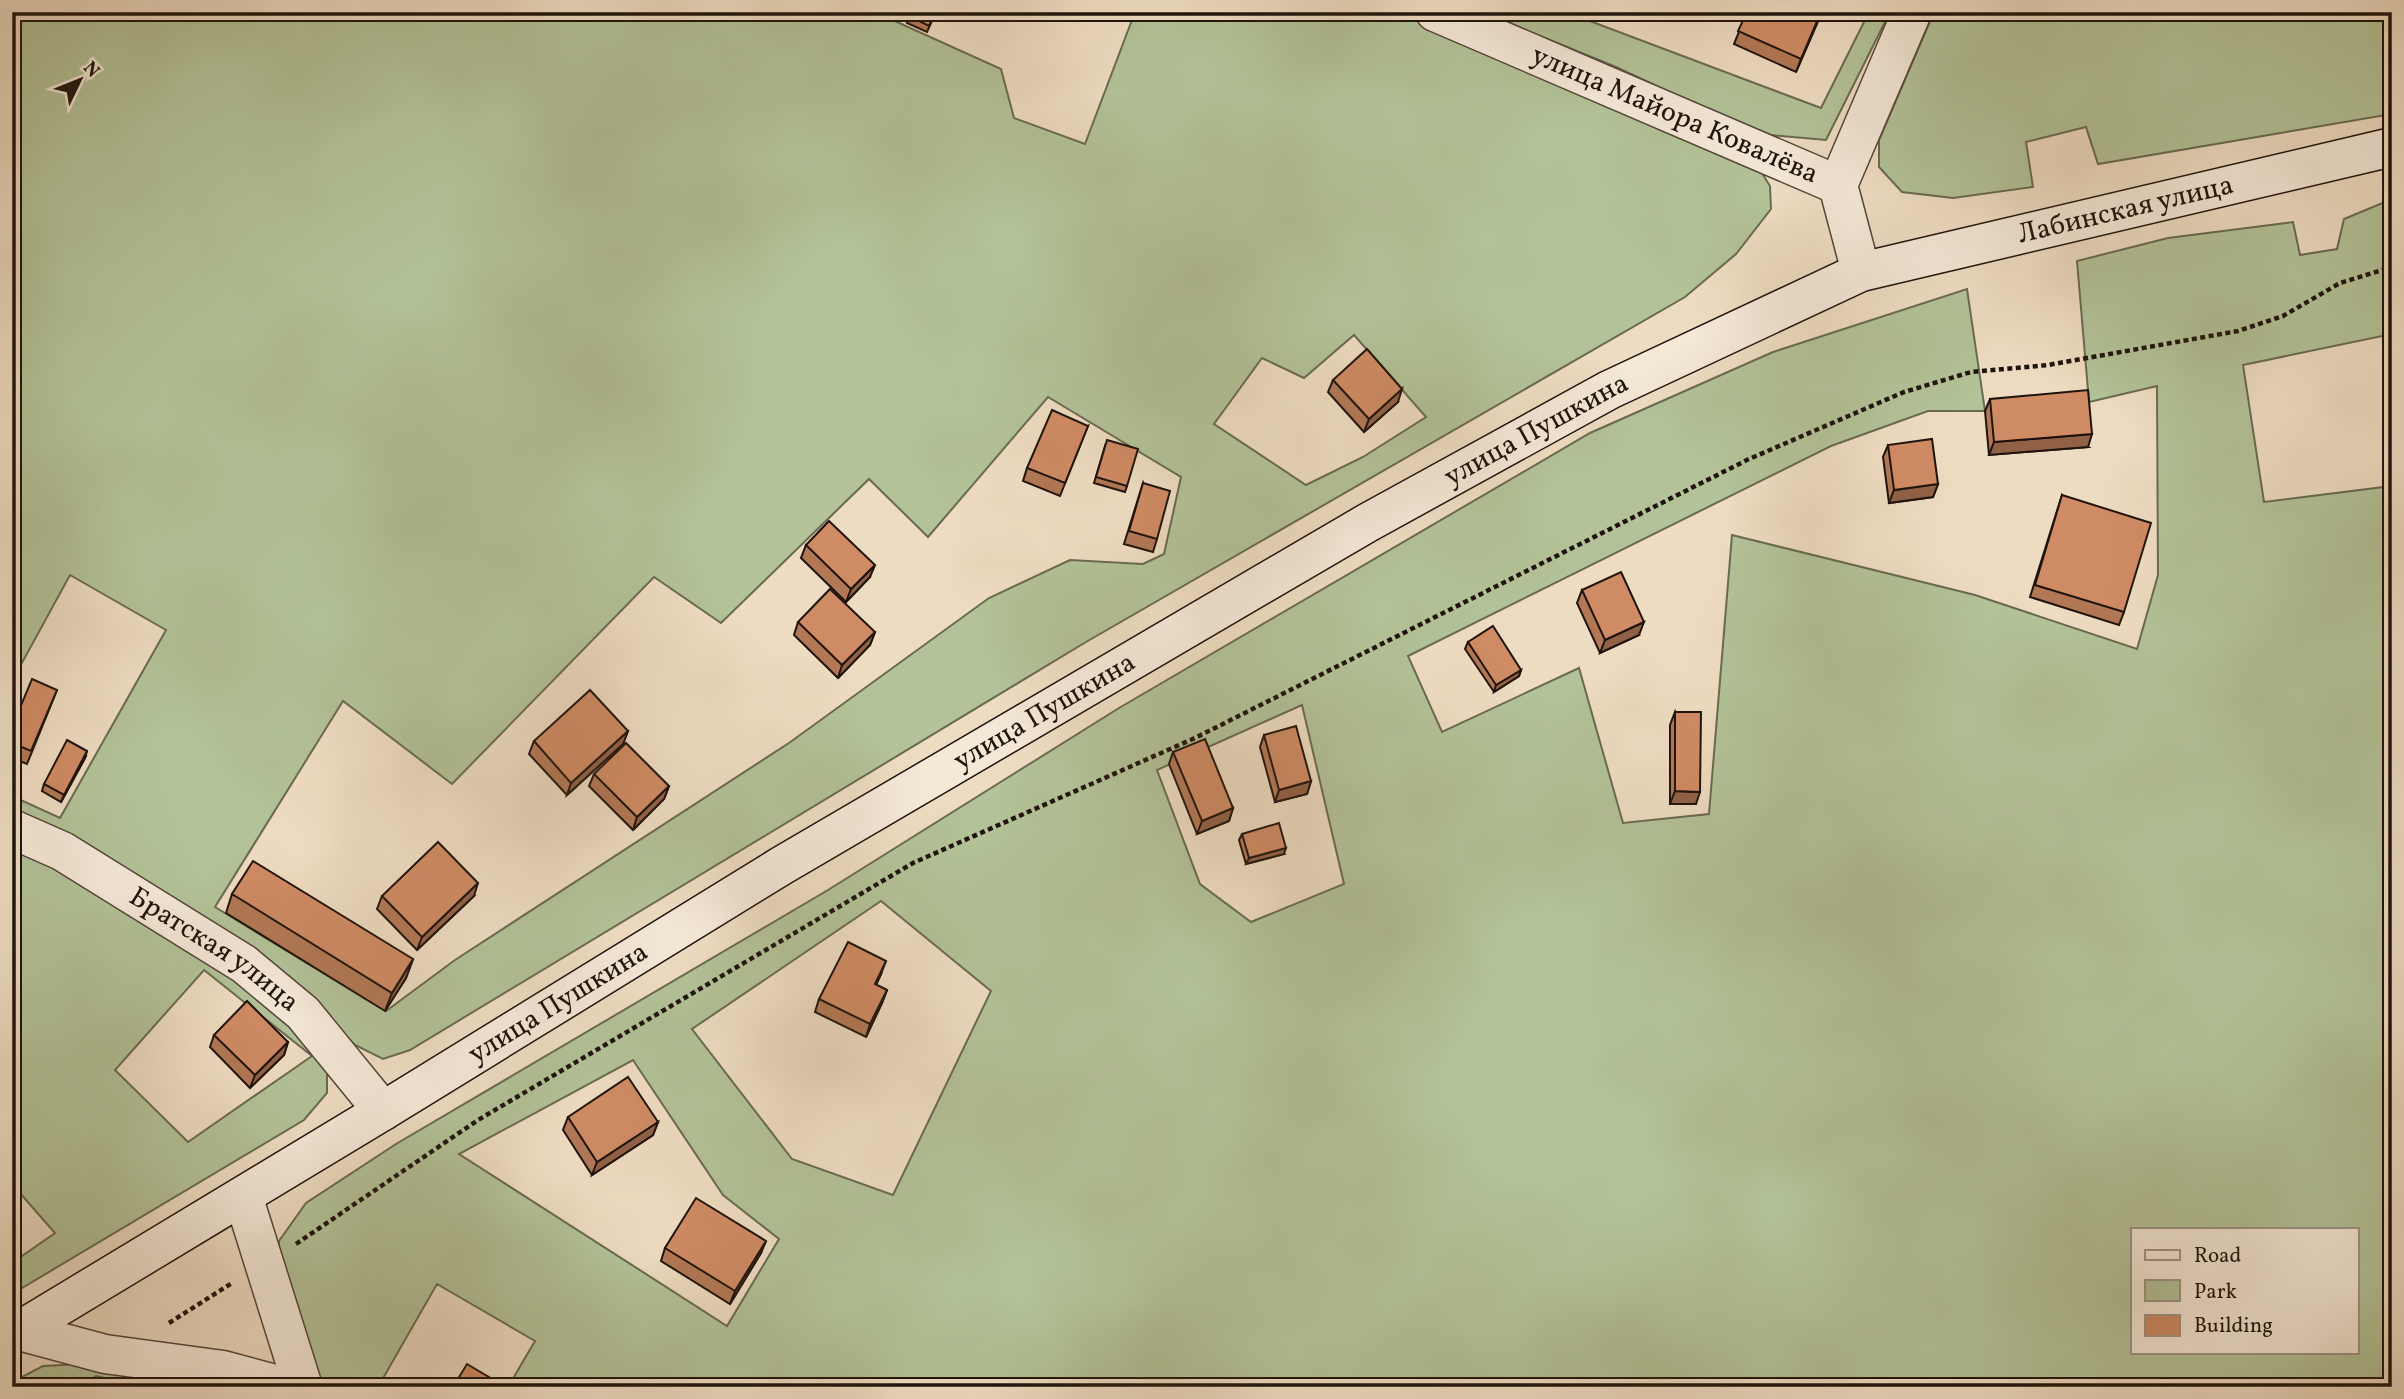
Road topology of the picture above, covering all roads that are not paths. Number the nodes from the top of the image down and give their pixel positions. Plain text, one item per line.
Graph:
1 (1435, 12) edge
2 (1912, 12) edge
3 (2392, 147) edge
4 (1838, 185) junction
5 (1861, 272) junction
6 (12, 829) edge
7 (383, 1111) junction
8 (243, 1196) junction
9 (15, 1333) edge
10 (286, 1387) edge
11 (303, 1387) edge

1 - 4 main road, улица Майора Ковалёва
2 - 4 main road
3 - 5 main road, Лабинская улица
4 - 5 main road
5 - 7 main road, улица Пушкина
6 - 7 main road, Братская улица
7 - 8 main road, улица Пушкина
8 - 9 main road, улица Пушкина
8 - 11 main road
9 - 10 main road

